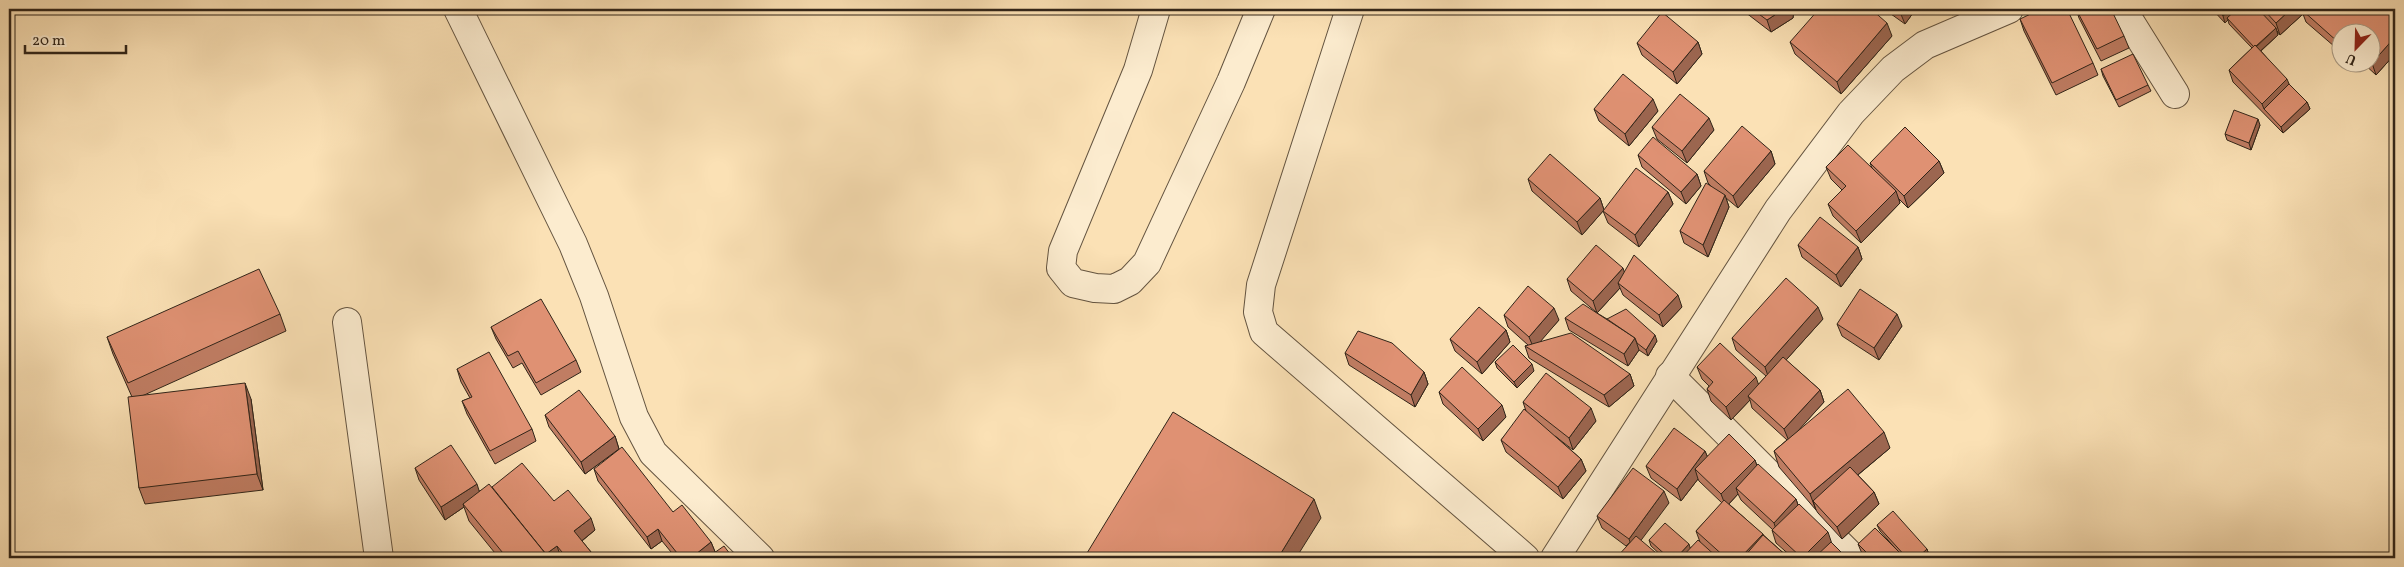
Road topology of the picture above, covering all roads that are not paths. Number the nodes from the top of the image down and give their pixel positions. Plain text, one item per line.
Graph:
1 (458, 9) edge
2 (1156, 9) edge
3 (1260, 9) edge
4 (1350, 9) edge
5 (2009, 9) edge
6 (2122, 9) edge
7 (2176, 94) dead end
8 (347, 322) dead end
9 (1670, 376) junction
10 (380, 558) edge
11 (760, 558) edge
12 (1525, 558) edge
13 (1556, 558) edge
14 (1853, 558) edge

1 - 11 street
2 - 3 street
4 - 12 street
5 - 9 street
6 - 7 street
8 - 10 street
9 - 13 street
9 - 14 street

